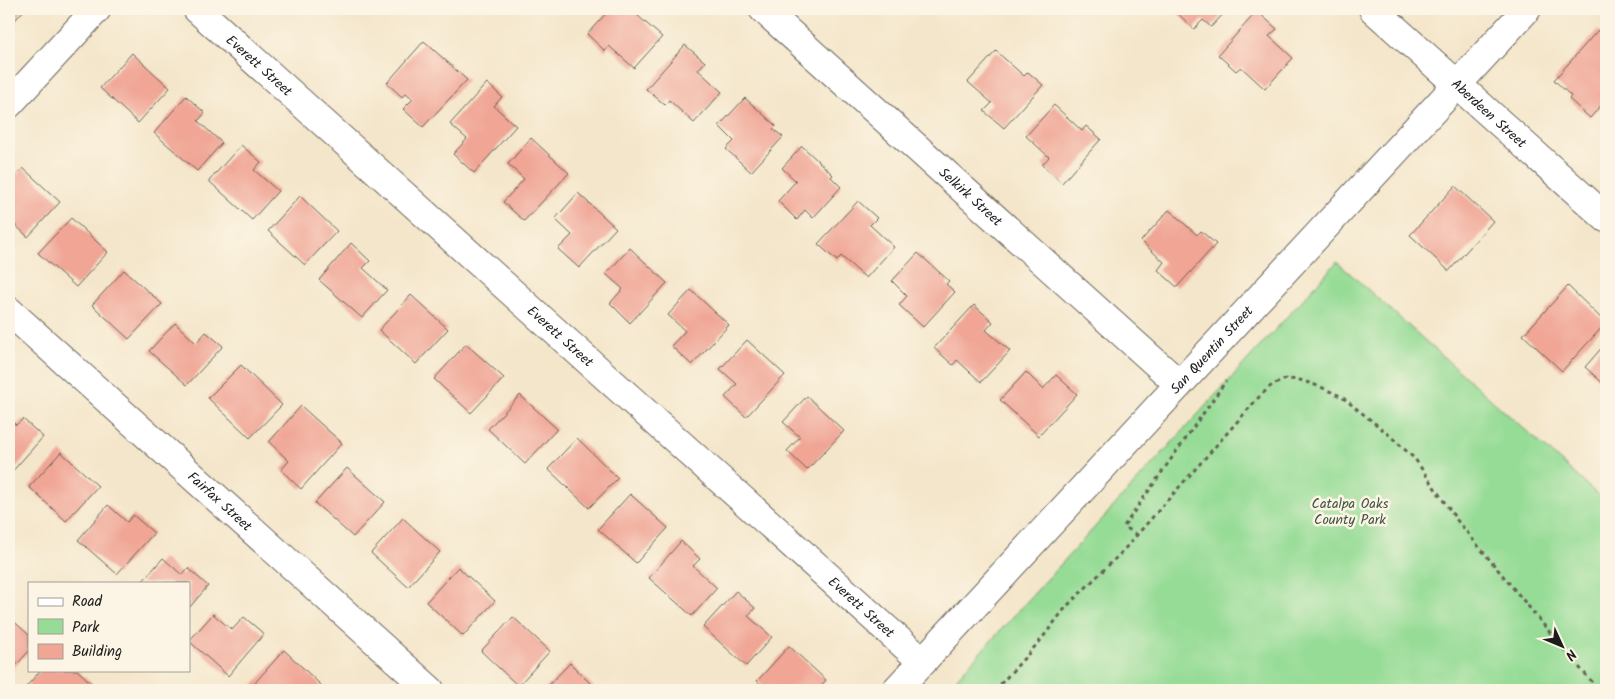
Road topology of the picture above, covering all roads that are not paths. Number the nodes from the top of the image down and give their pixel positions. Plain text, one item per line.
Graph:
1 (97, 9) edge
2 (197, 9) edge
3 (763, 9) edge
4 (1372, 9) edge
5 (1527, 9) edge
6 (1457, 84) junction
7 (9, 104) edge
8 (1606, 218) edge
9 (9, 311) edge
10 (1179, 384) junction
11 (923, 662) junction
12 (430, 690) edge
13 (896, 690) edge

1 - 7 street
2 - 11 street, Everett Street
3 - 10 street, Selkirk Street
4 - 6 street, Aberdeen Street
5 - 6 street, San Quentin Street
6 - 8 street, Aberdeen Street
6 - 10 street, San Quentin Street
9 - 12 street, Fairfax Street
10 - 11 street, San Quentin Street
11 - 13 street, San Quentin Street

